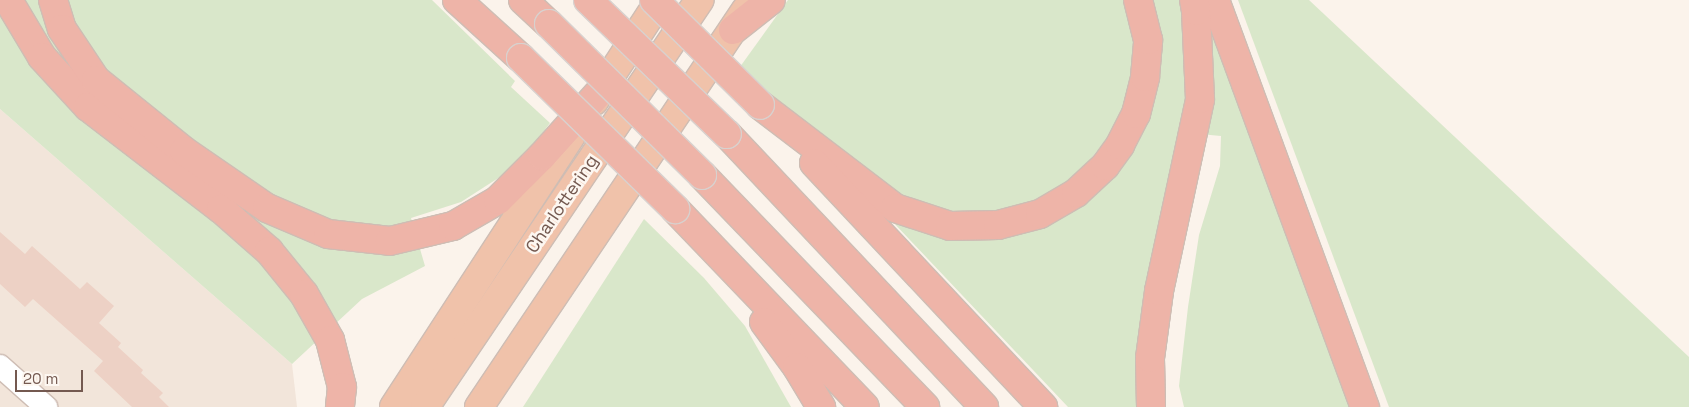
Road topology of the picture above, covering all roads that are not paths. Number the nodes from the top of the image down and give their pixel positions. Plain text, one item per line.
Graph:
1 (8, 0) edge
2 (53, 0) edge
3 (457, 0) edge
4 (523, 0) edge
5 (588, 0) edge
6 (654, 0) edge
7 (660, 0) edge
8 (700, 0) edge
9 (752, 0) edge
10 (771, 0) edge
11 (1138, 0) edge
12 (1194, 0) edge
13 (1215, 0) edge
14 (732, 30) junction
15 (597, 95) junction
16 (760, 105) junction
17 (675, 209) junction
18 (0, 366) edge
19 (46, 407) edge
20 (340, 407) edge
21 (394, 407) edge
22 (424, 407) edge
23 (479, 407) edge
24 (821, 407) edge
25 (865, 407) edge
26 (925, 407) edge
27 (984, 407) edge
28 (1043, 407) edge
29 (1151, 407) edge
30 (1365, 407) edge

1 - 20 highway
2 - 15 highway
3 - 17 highway, bridge
4 - 26 highway, bridge
5 - 27 highway, bridge
6 - 16 highway, bridge
7 - 15 highway
8 - 22 highway, Charlottering
9 - 14 highway
10 - 14 highway
11 - 16 highway
12 - 29 highway
13 - 30 highway
14 - 23 highway
15 - 21 highway
16 - 28 highway
17 - 24 highway
17 - 25 highway
18 - 19 street

